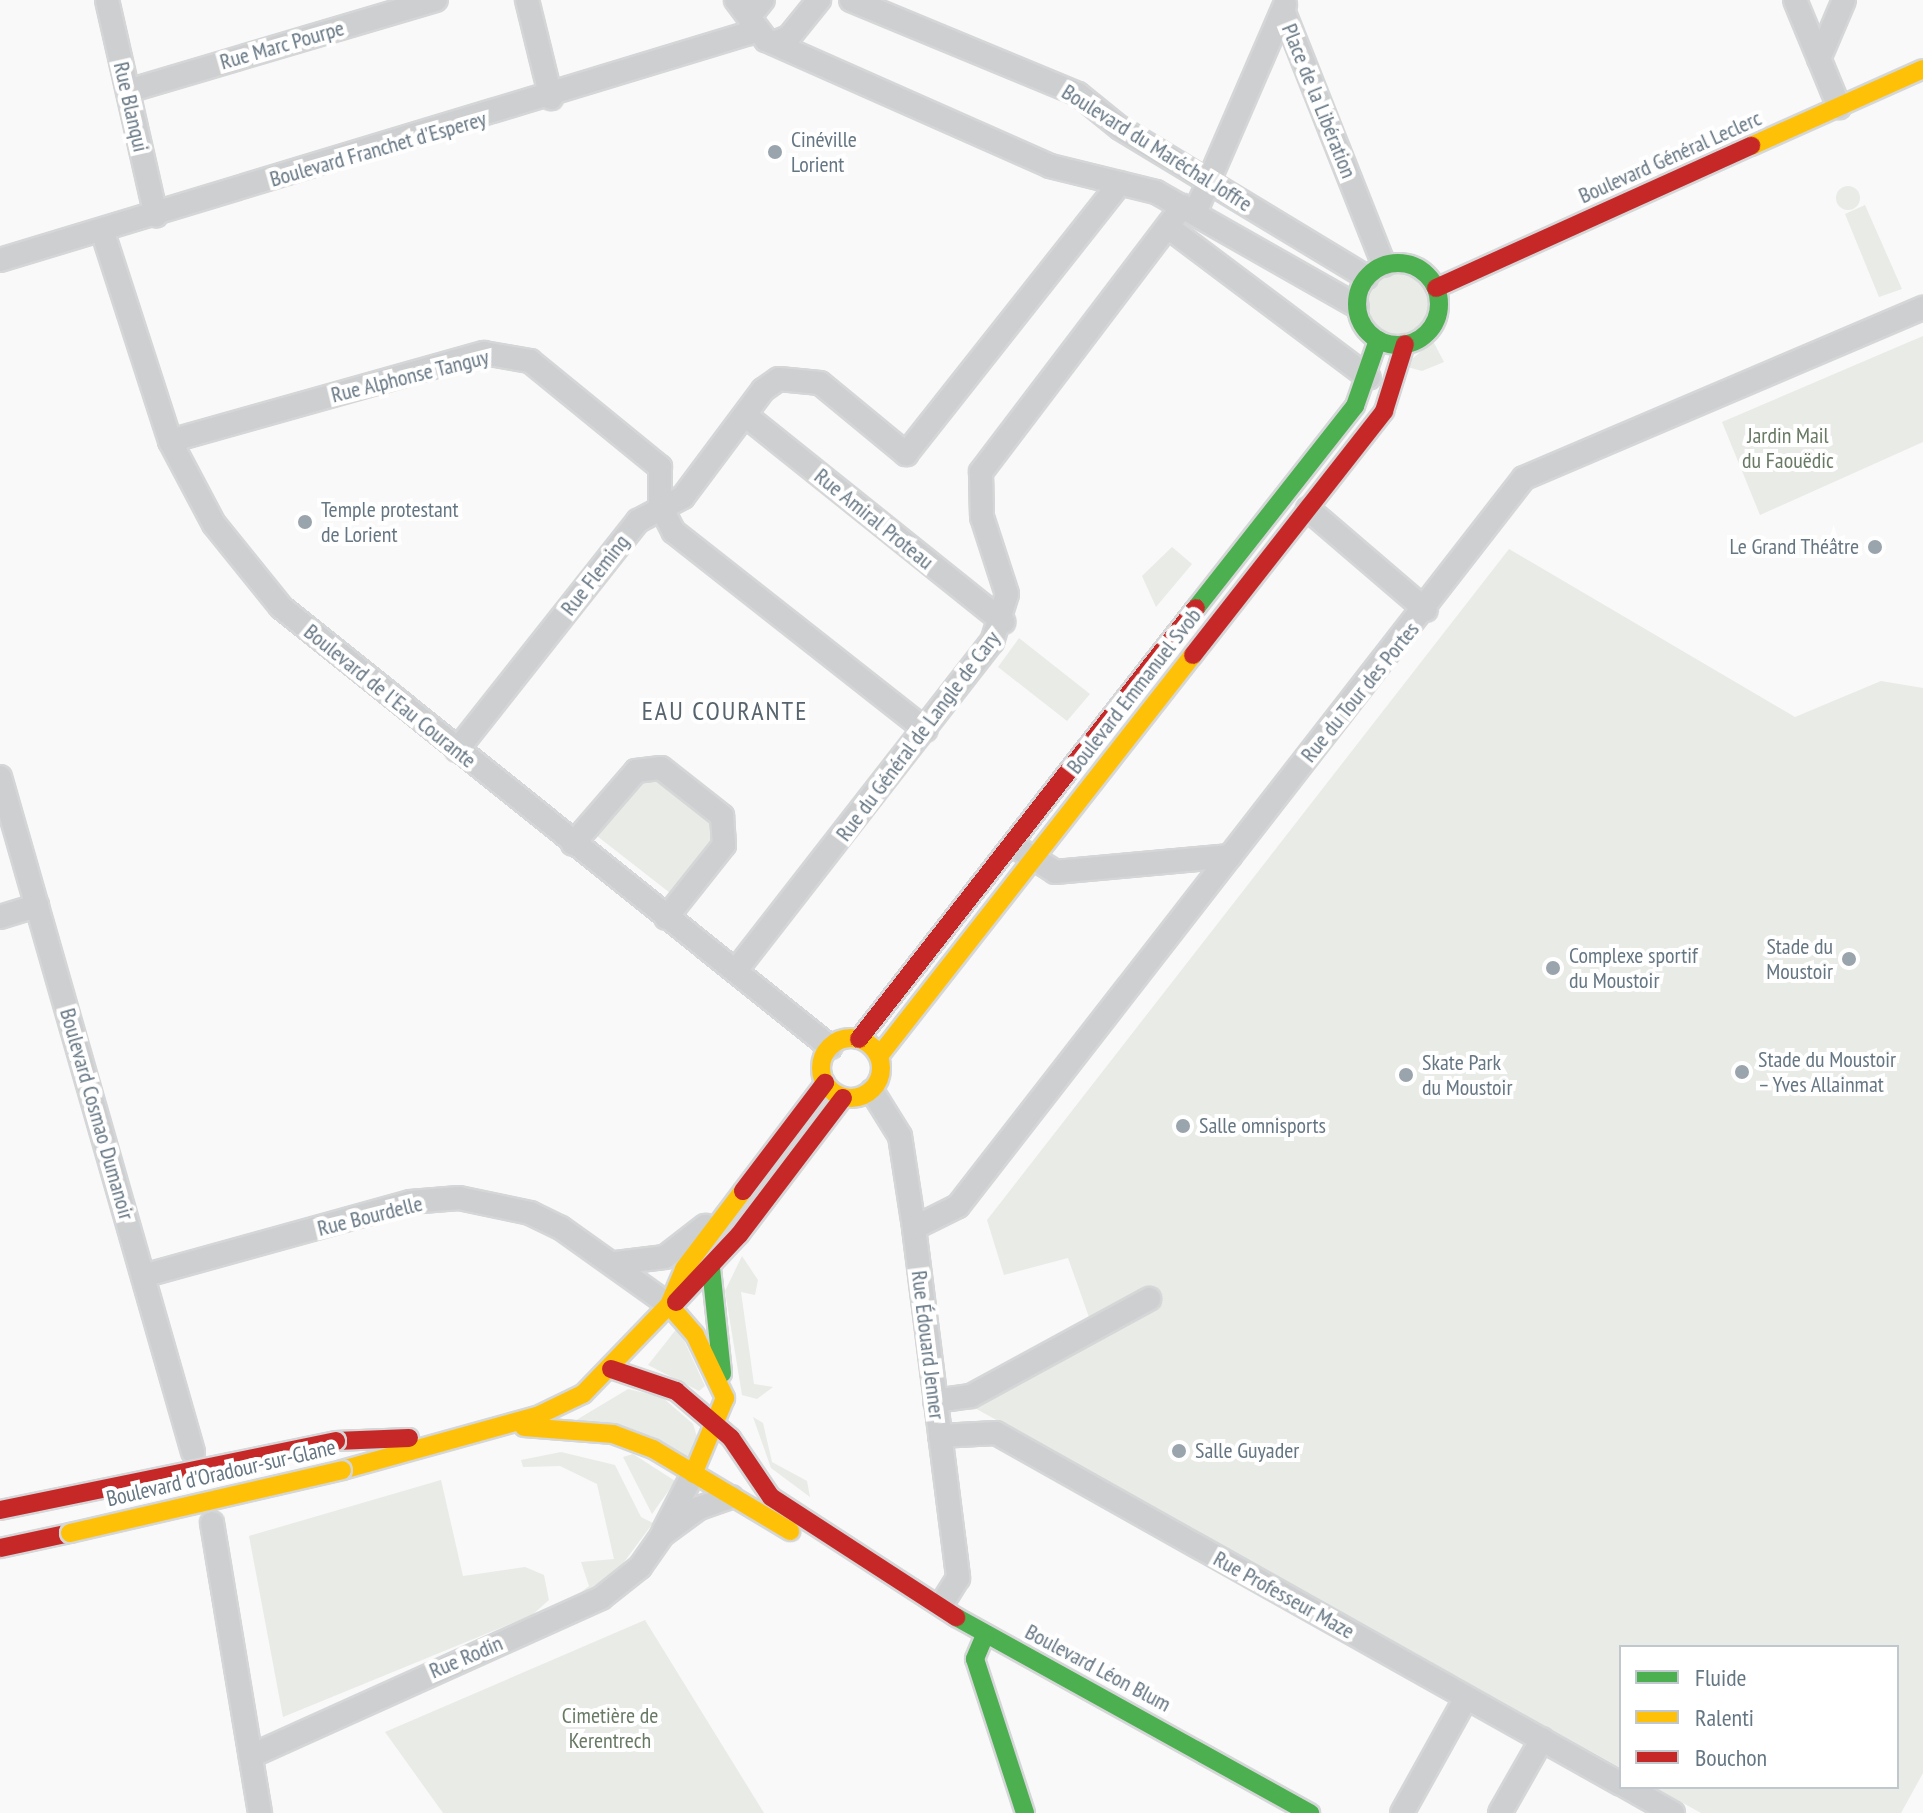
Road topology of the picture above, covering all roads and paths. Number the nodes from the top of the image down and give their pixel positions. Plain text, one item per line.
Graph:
1 (107, 0) edge
2 (436, 0) edge
3 (527, 0) edge
4 (819, 0) edge
5 (851, 0) edge
6 (1795, 0) edge
7 (1844, 0) edge
8 (1285, 5) edge
9 (750, 12) edge
10 (774, 43) junction
11 (1819, 59) junction
12 (1923, 69) edge
13 (128, 91) junction
14 (551, 98) junction
15 (1839, 107) junction
16 (1120, 183) junction
17 (1212, 184) junction
18 (1189, 209) junction
19 (156, 215) junction
20 (1168, 227) junction
21 (102, 230) junction
22 (0, 260) edge
23 (1375, 271) junction
24 (1436, 288) junction
25 (1357, 306) junction
26 (1923, 308) edge
27 (1378, 340) junction
28 (1405, 344) junction
29 (1369, 378) junction
30 (745, 415) junction
31 (170, 441) junction
32 (660, 505) junction
33 (1308, 509) junction
34 (1426, 610) junction
35 (1003, 622) junction
36 (926, 730) junction
37 (457, 750) junction
38 (0, 777) edge
39 (1013, 843) junction
40 (573, 844) junction
41 (1230, 856) junction
42 (1033, 860) junction
43 (37, 906) junction
44 (2, 916) edge
45 (666, 918) junction
46 (737, 969) junction
47 (859, 1039) junction
48 (830, 1047) junction
49 (879, 1056) junction
50 (825, 1083) junction
51 (872, 1091) junction
52 (843, 1098) junction
53 (733, 1201) junction
54 (914, 1228) junction
55 (616, 1263) junction
56 (711, 1268) junction
57 (143, 1276) junction
58 (1149, 1299) dead end
59 (669, 1305) junction
60 (611, 1369) junction
61 (725, 1398) junction
62 (935, 1401) junction
63 (714, 1424) junction
64 (502, 1425) junction
65 (450, 1436) junction
66 (940, 1436) junction
67 (731, 1438) junction
68 (193, 1452) dead end
69 (693, 1474) junction
70 (731, 1497) junction
71 (0, 1510) edge
72 (212, 1523) dead end
73 (662, 1535) junction
74 (0, 1548) edge
75 (866, 1559) junction
76 (942, 1604) junction
77 (985, 1635) junction
78 (1466, 1698) junction
79 (1542, 1739) junction
80 (251, 1756) junction
81 (1619, 1783) edge
82 (1631, 1789) edge
83 (260, 1813) edge
84 (1025, 1813) edge
85 (1310, 1813) edge
86 (1402, 1813) edge
87 (1500, 1813) edge
88 (1673, 1813) edge

1 - 13 street, Rue Blanqui
2 - 13 street, Rue Marc Pourpe
3 - 14 street
4 - 10 street
5 - 17 street, Boulevard du Maréchal Joffre
6 - 11 street
7 - 11 street
8 - 17 street, Place de la Libération
8 - 23 street, Place de la Libération
9 - 10 street, Boulevard du Maréchal Joffre
9 - 14 street, Boulevard Franchet d'Esperey
10 - 16 street, Boulevard du Maréchal Joffre
11 - 15 street
12 - 15 main road, Boulevard Général Leclerc
13 - 19 street, Rue Blanqui
14 - 19 street, Boulevard Franchet d'Esperey
15 - 24 main road, Boulevard Général Leclerc
16 - 18 street, Boulevard du Maréchal Joffre
16 - 30 street
17 - 18 street, Place de la Libération
17 - 23 street, Boulevard du Maréchal Joffre
18 - 20 street, Rue du Général de Langle de Cary
18 - 25 street, Boulevard du Maréchal Joffre
19 - 21 street, Boulevard Franchet d'Esperey
20 - 29 street
20 - 35 street, Rue du Général de Langle de Cary
21 - 22 street, Boulevard Franchet d'Esperey
21 - 31 street, Boulevard de l'Eau Courante
23 - 24 main road
23 - 25 main road
24 - 28 main road
25 - 27 main road
26 - 34 street, Rue du Tour des Portes
27 - 28 main road
27 - 29 main road, Boulevard Emmanuel Svob
28 - 33 main road, Boulevard Emmanuel Svob
29 - 39 main road, Boulevard Emmanuel Svob
30 - 32 street, Rue Fleming
30 - 35 street, Rue Amiral Proteau
31 - 32 street, Rue Alphonse Tanguy
31 - 37 street, Boulevard de l'Eau Courante
32 - 36 street
32 - 37 street, Rue Fleming
33 - 34 street
33 - 42 main road, Boulevard Emmanuel Svob
34 - 41 street, Rue du Tour des Portes
35 - 36 street, Rue du Général de Langle de Cary
36 - 46 street, Rue du Général de Langle de Cary
37 - 40 street, Boulevard de l'Eau Courante
38 - 43 street, Boulevard Cosmao Dumanoir
39 - 42 street
39 - 47 main road, Boulevard Emmanuel Svob
40 - 45 street, Boulevard de l'Eau Courante
40 - 45 street
41 - 42 street
41 - 54 street, Rue du Tour des Portes
42 - 49 main road, Boulevard Emmanuel Svob
43 - 44 street
43 - 57 street, Boulevard Cosmao Dumanoir
45 - 46 street, Boulevard de l'Eau Courante
46 - 48 street, Boulevard de l'Eau Courante
47 - 48 main road
47 - 49 main road
48 - 50 main road
49 - 51 main road
50 - 52 main road
50 - 53 main road
51 - 52 main road
51 - 54 street, Rue Édouard Jenner
52 - 56 main road
53 - 55 street
53 - 59 main road
54 - 62 street, Rue Édouard Jenner
55 - 57 street, Rue Bourdelle
55 - 59 street, Rue Bourdelle
56 - 59 main road
56 - 61 main road
57 - 68 street, Boulevard Cosmao Dumanoir
58 - 62 street
59 - 60 main road, Boulevard d'Oradour-sur-Glane
59 - 61 main road
60 - 63 main road, Boulevard Léon Blum
60 - 64 main road, Boulevard d'Oradour-sur-Glane
61 - 63 main road
61 - 67 main road
62 - 66 street, Rue Édouard Jenner
63 - 67 main road, Boulevard Léon Blum
63 - 69 main road
64 - 65 main road, Boulevard d'Oradour-sur-Glane
64 - 69 main road, Boulevard Léon Blum
65 - 71 main road, Boulevard d'Oradour-sur-Glane, bridge
65 - 74 main road, Boulevard d'Oradour-sur-Glane, bridge
66 - 76 street, Rue Édouard Jenner
66 - 78 street, Rue Professeur Maze
67 - 75 main road, Boulevard Léon Blum
69 - 70 main road, Boulevard Léon Blum
69 - 73 street, Rue Rodin
70 - 73 street, Rue Rodin
70 - 75 main road, Boulevard Léon Blum
72 - 80 street
73 - 80 street, Rue Rodin
75 - 76 main road, Boulevard Léon Blum
76 - 77 main road, Boulevard Léon Blum
77 - 84 main road
77 - 85 main road, Boulevard Léon Blum
78 - 79 street, Rue Professeur Maze
78 - 86 street
79 - 81 street, Rue Professeur Maze
79 - 87 street
80 - 83 street
82 - 88 street

